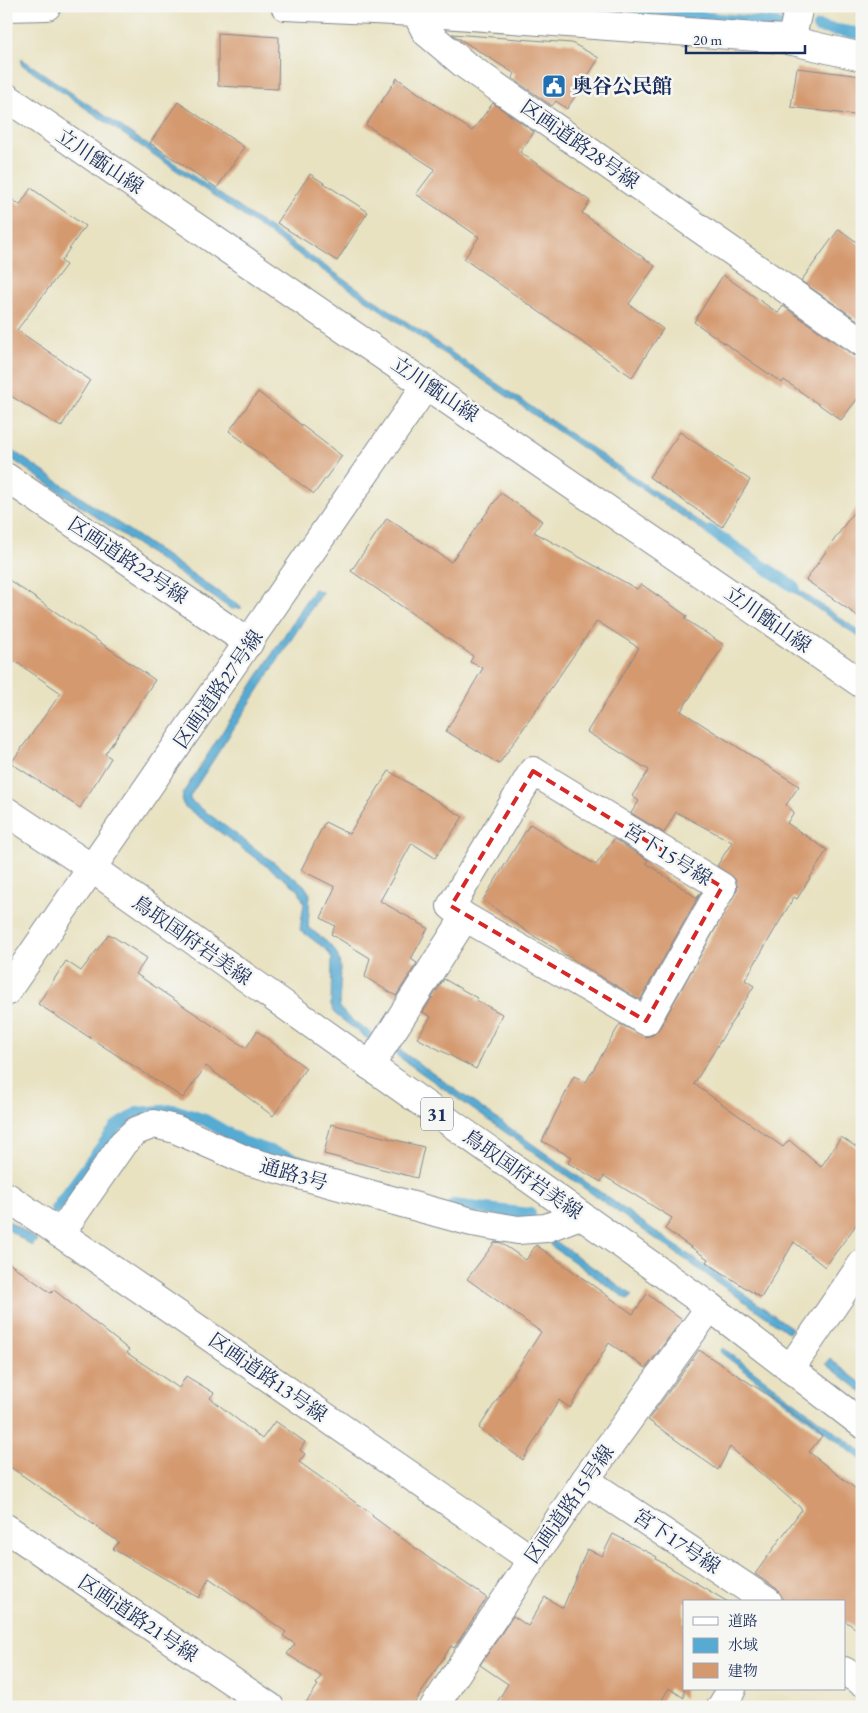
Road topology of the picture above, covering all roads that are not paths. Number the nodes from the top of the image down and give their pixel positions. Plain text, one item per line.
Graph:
1 (47, 6) edge
2 (285, 6) edge
3 (798, 6) edge
4 (6, 7) edge
5 (417, 9) edge
6 (791, 41) junction
7 (862, 57) edge
8 (6, 97) edge
9 (862, 342) edge
10 (427, 384) junction
11 (6, 477) edge
12 (249, 643) junction
13 (862, 684) edge
14 (6, 811) edge
15 (93, 869) junction
16 (466, 917) junction
17 (6, 992) edge
18 (370, 1066) junction
19 (6, 1196) edge
20 (580, 1215) junction
21 (60, 1234) junction
22 (862, 1264) edge
23 (710, 1307) junction
24 (790, 1369) junction
25 (862, 1424) edge
26 (585, 1480) junction
27 (6, 1528) edge
28 (531, 1559) junction
29 (765, 1600) edge
30 (846, 1672) edge
31 (862, 1682) edge
32 (731, 1690) edge
33 (270, 1707) edge
34 (434, 1707) edge
35 (721, 1707) edge

1 - 4 street
2 - 5 street
3 - 6 street
5 - 6 street
5 - 9 street, 区画道路28号線
6 - 7 street
8 - 10 street, 立川甑山線
10 - 12 street, 区画道路27号線
10 - 13 street, 立川甑山線
11 - 12 street, 区画道路22号線
12 - 15 street, 区画道路27号線
14 - 15 street, 鳥取国府岩美線 / 31
15 - 17 street, 区画道路27号線
15 - 18 street, 鳥取国府岩美線 / 31
16 - 16 street, 宮下15号線
16 - 18 street
18 - 20 street, 鳥取国府岩美線 / 31
19 - 21 street, 区画道路13号線
20 - 21 street, 通路3号
20 - 23 street, 鳥取国府岩美線 / 31
21 - 28 street, 区画道路13号線
22 - 24 street
23 - 24 street, 鳥取国府岩美線 / 31
23 - 26 street, 区画道路15号線
24 - 25 street, 鳥取国府岩美線 / 31
26 - 28 street, 区画道路15号線
26 - 29 street, 宮下17号線
27 - 33 street, 区画道路21号線
28 - 34 street, 区画道路15号線
30 - 31 street
32 - 35 street

